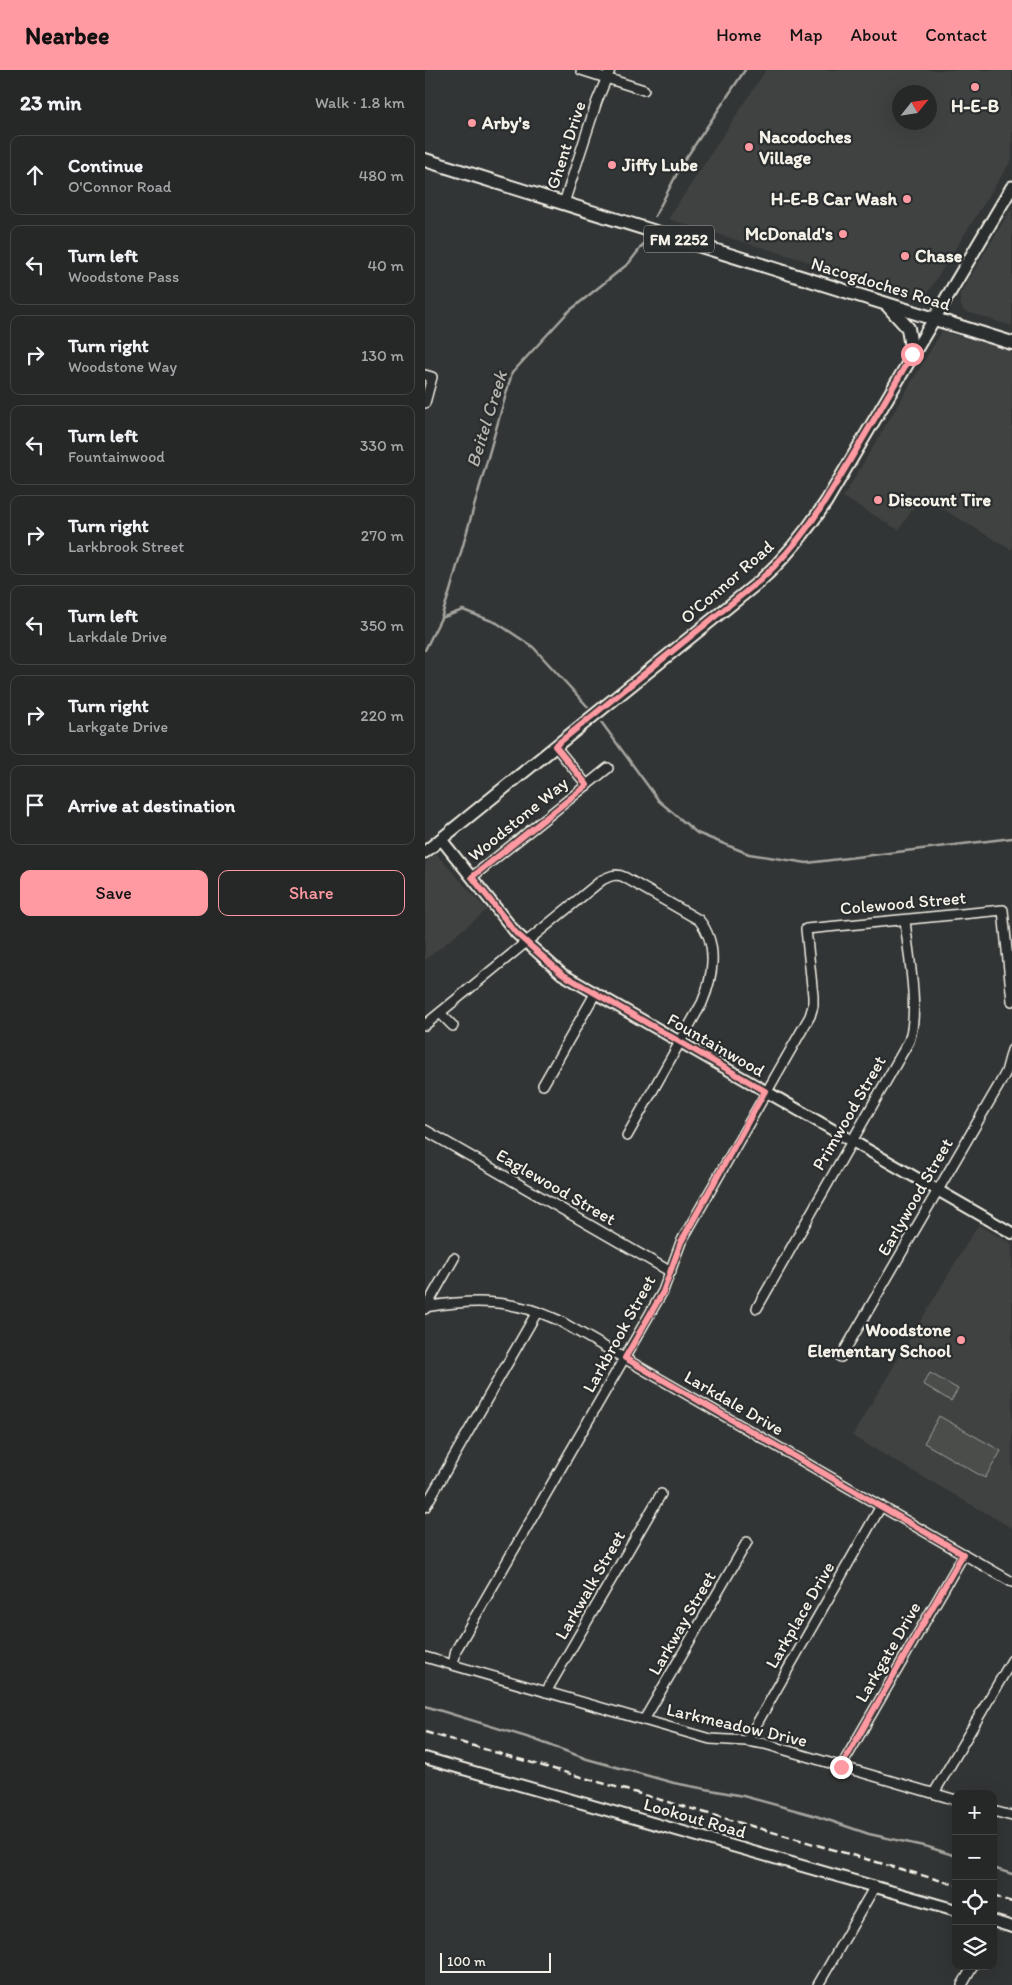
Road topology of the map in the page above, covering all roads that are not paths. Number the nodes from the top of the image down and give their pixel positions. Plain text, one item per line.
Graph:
1 (581, 70) edge
2 (608, 74) edge
3 (644, 90) dead end
4 (425, 160) edge
5 (1012, 187) edge
6 (564, 203) junction
7 (888, 305) junction
8 (933, 319) junction
9 (1012, 344) edge
10 (912, 354) junction
11 (428, 376) edge
12 (425, 403) edge
13 (555, 746) junction
14 (608, 768) dead end
15 (587, 785) junction
16 (441, 839) junction
17 (425, 852) edge
18 (472, 877) junction
19 (905, 920) junction
20 (806, 929) joint
21 (526, 942) junction
22 (595, 994) junction
23 (1012, 1000) edge
24 (440, 1013) junction
25 (425, 1025) edge
26 (453, 1026) dead end
27 (681, 1043) junction
28 (1012, 1050) edge
29 (543, 1085) dead end
30 (765, 1091) junction
31 (425, 1130) edge
32 (627, 1136) dead end
33 (851, 1141) junction
34 (937, 1190) junction
35 (1012, 1234) edge
36 (454, 1258) dead end
37 (671, 1272) junction
38 (425, 1307) edge
39 (757, 1308) dead end
40 (537, 1312) junction
41 (841, 1357) dead end
42 (625, 1358) junction
43 (661, 1494) dead end
44 (881, 1506) junction
45 (425, 1507) edge
46 (747, 1542) dead end
47 (963, 1554) junction
48 (1012, 1582) edge
49 (425, 1657) edge
50 (1012, 1660) edge
51 (453, 1665) junction
52 (546, 1692) junction
53 (645, 1720) junction
54 (747, 1740) junction
55 (425, 1758) edge
56 (841, 1767) junction
57 (934, 1793) junction
58 (952, 1799) edge
59 (997, 1812) edge
60 (1012, 1816) edge
61 (875, 1886) junction
62 (952, 1909) edge
63 (997, 1925) edge
64 (1012, 1927) edge
65 (971, 1970) edge
66 (818, 1985) edge
67 (962, 1985) edge

1 - 2 street
2 - 3 street
2 - 6 street, Ghent Drive
4 - 6 main road, Nacogdoches Road / FM 2252
5 - 8 main road, O'Connor Road
6 - 7 main road, Nacogdoches Road / FM 2252
7 - 8 main road, Nacogdoches Road / FM 2252
7 - 10 main road
8 - 9 main road, Nacogdoches Road / FM 2252
8 - 10 main road, O'Connor Road
10 - 13 main road, O'Connor Road
11 - 12 street
13 - 15 street
13 - 16 main road, O'Connor Road
14 - 15 street, Woodstone Way
15 - 18 street, Woodstone Way
16 - 17 main road, O'Connor Road
16 - 18 street, Fountainwood
18 - 21 street, Fountainwood
19 - 20 street, Colewood Street
19 - 23 street, Colewood Street
19 - 33 street, Primwood Street
20 - 30 street, Larkbrook Street
21 - 22 street, Fountainwood
21 - 24 street
21 - 27 street
22 - 27 street, Fountainwood
22 - 29 street
24 - 25 street
24 - 26 street
27 - 30 street, Fountainwood
27 - 32 street
28 - 34 street, Earlywood Street
30 - 33 street, Fountainwood
30 - 37 street, Larkbrook Street
31 - 37 street, Eaglewood Street
33 - 34 street, Fountainwood
33 - 39 street, Primwood Street
34 - 35 street, Fountainwood
34 - 41 street, Earlywood Street
36 - 38 street
37 - 42 street, Larkbrook Street
38 - 40 street, Larkdale Drive
40 - 42 street, Larkdale Drive
40 - 45 street
42 - 44 street, Larkdale Drive
42 - 51 street, Larkbrook Street
43 - 52 street, Larkwalk Street
44 - 47 street, Larkdale Drive
44 - 54 street, Larkplace Drive
46 - 53 street, Larkway Street
47 - 48 street, Larkdale Drive
47 - 56 street, Larkgate Drive
49 - 51 street, Larkmeadow Drive
50 - 57 street
51 - 52 street, Larkmeadow Drive
52 - 53 street, Larkmeadow Drive
53 - 54 street, Larkmeadow Drive
54 - 56 street, Larkmeadow Drive
55 - 61 street, Lookout Road
56 - 57 street, Larkmeadow Drive
57 - 58 street, Larkmeadow Drive
59 - 60 street
61 - 62 street, Lookout Road
61 - 66 street
63 - 64 street
65 - 67 street

